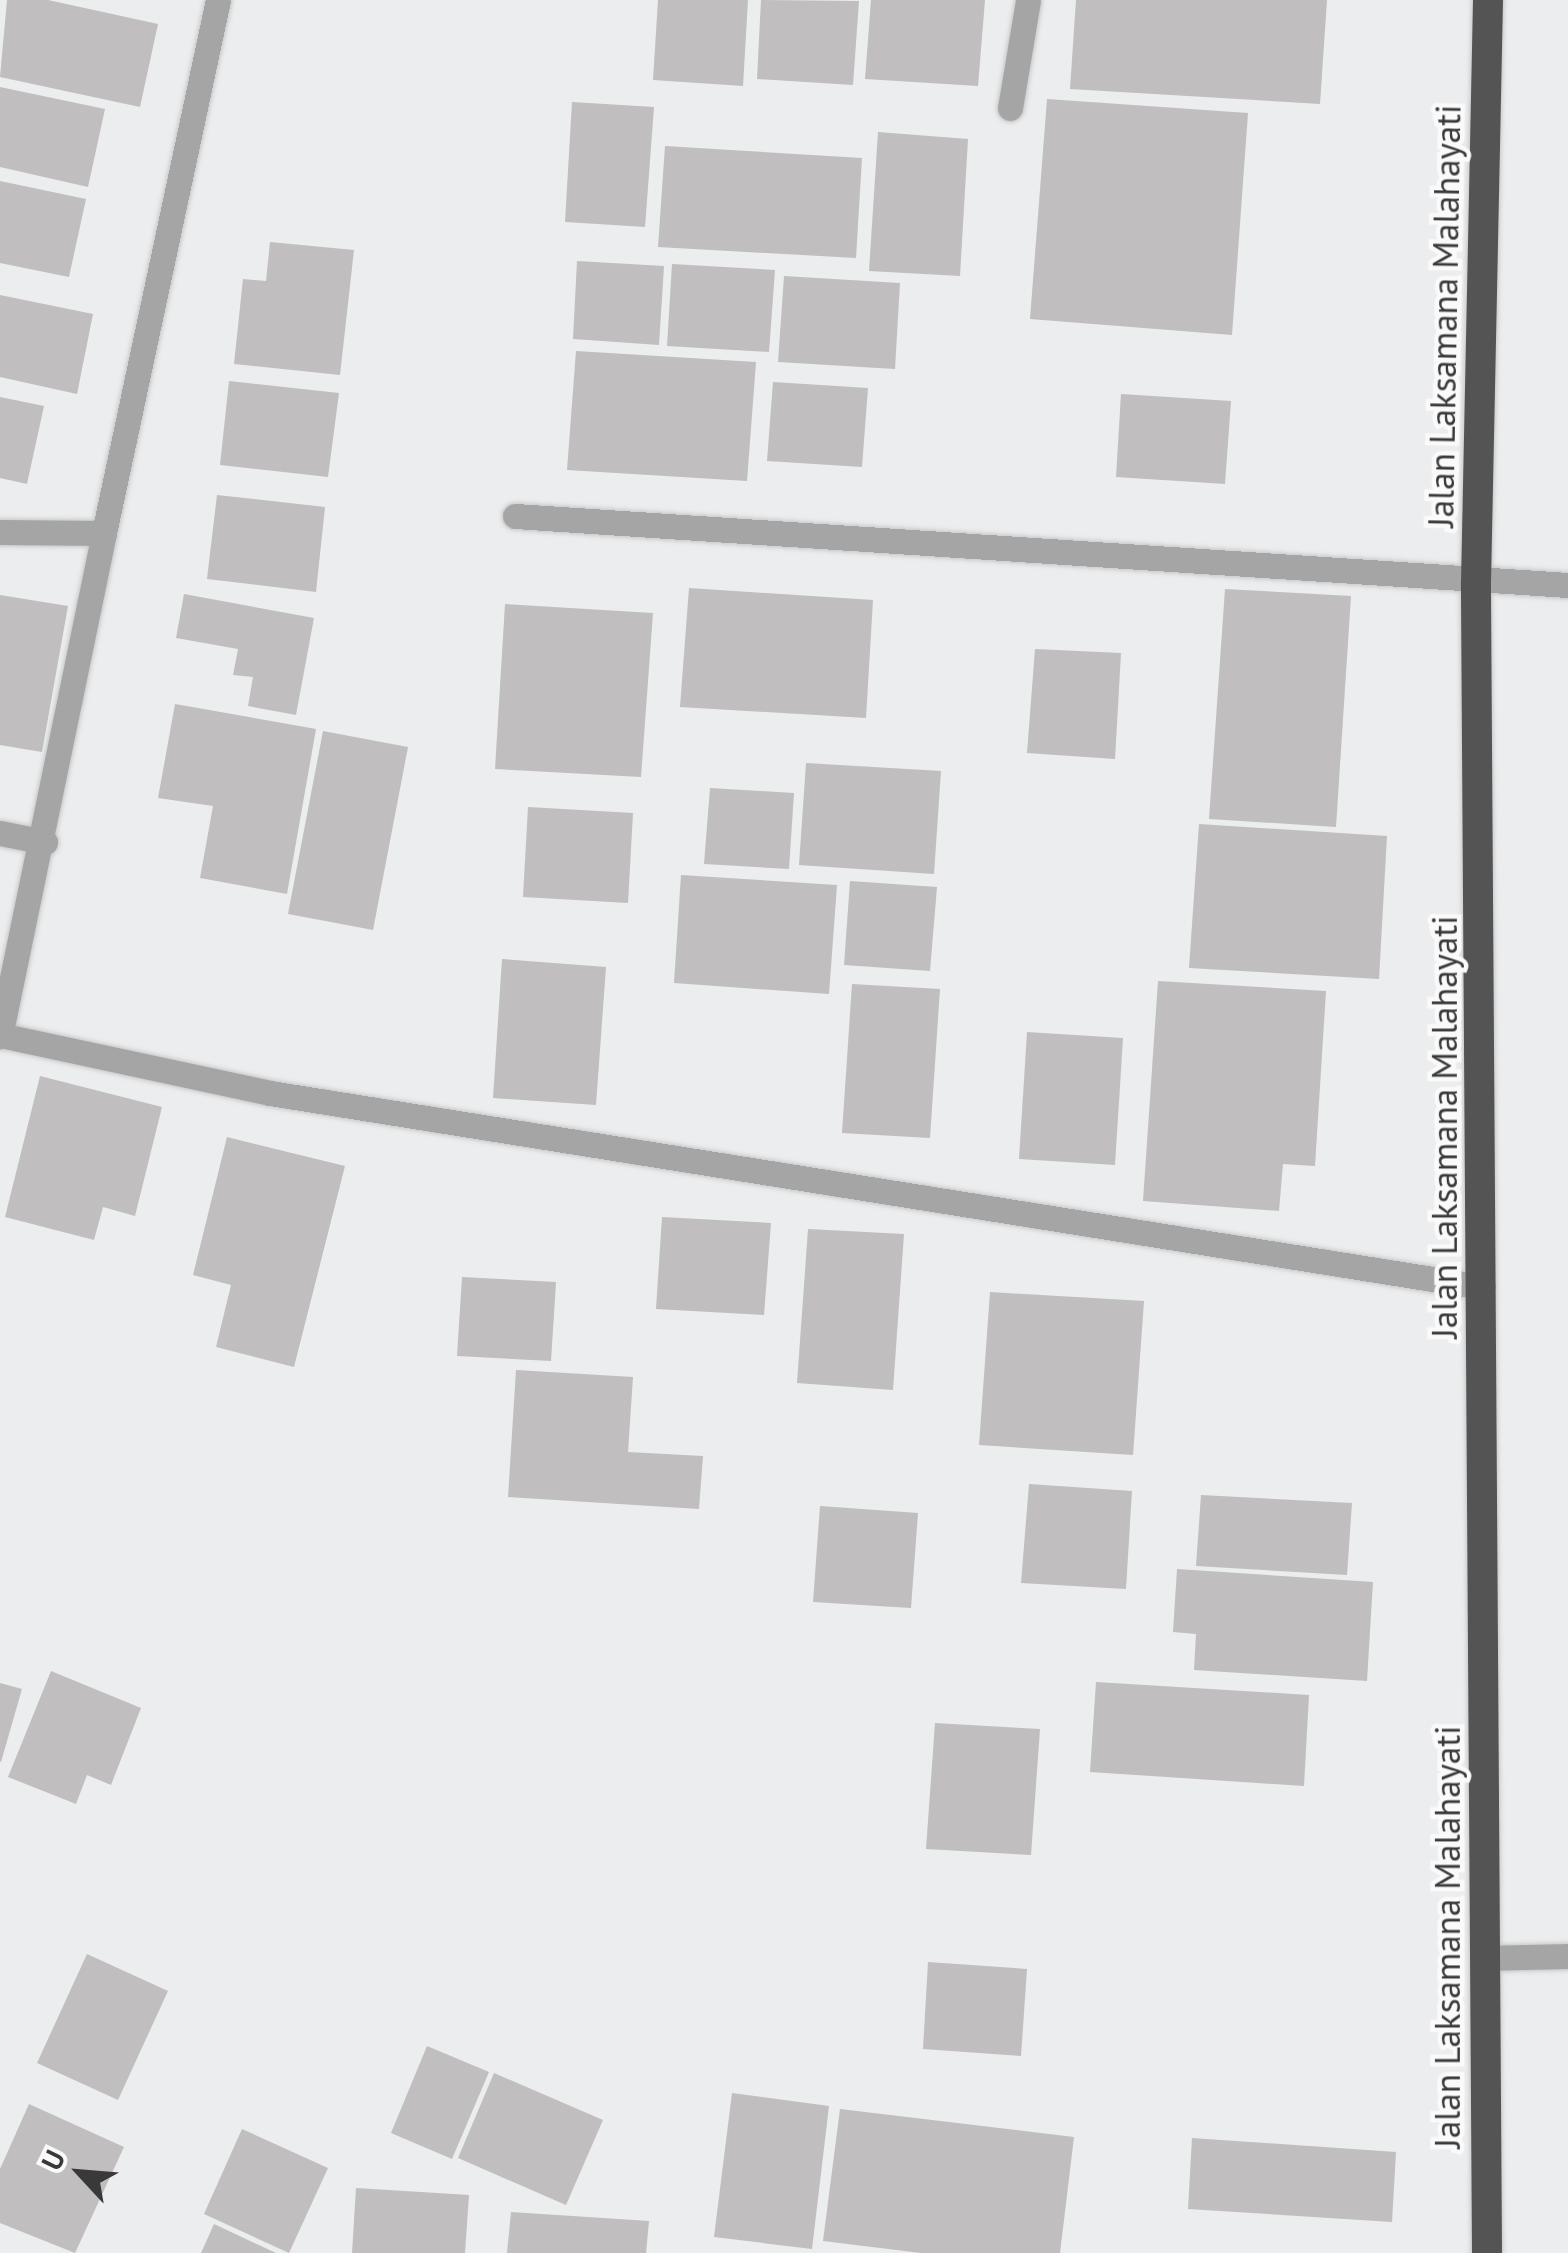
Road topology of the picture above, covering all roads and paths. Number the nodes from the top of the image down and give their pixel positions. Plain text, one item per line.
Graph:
1 (218, 0) edge
2 (1028, 0) edge
3 (1488, 0) edge
4 (1010, 108) dead end
5 (515, 516) dead end
6 (0, 532) edge
7 (104, 533) junction
8 (1476, 584) junction
9 (1568, 585) edge
10 (0, 833) edge
11 (45, 842) junction
12 (0, 1036) edge
13 (1482, 1287) junction
14 (1568, 1956) edge
15 (1483, 1958) junction
16 (1486, 2253) edge

1 - 7 street
2 - 4 street
3 - 8 highway, Jalan Laksamana Malahayati
5 - 8 street
6 - 7 street
7 - 11 street
8 - 9 street
8 - 13 highway, Jalan Laksamana Malahayati
10 - 11 street
11 - 12 street
12 - 13 street
13 - 15 highway, Jalan Laksamana Malahayati
14 - 15 street
15 - 16 highway, Jalan Laksamana Malahayati

